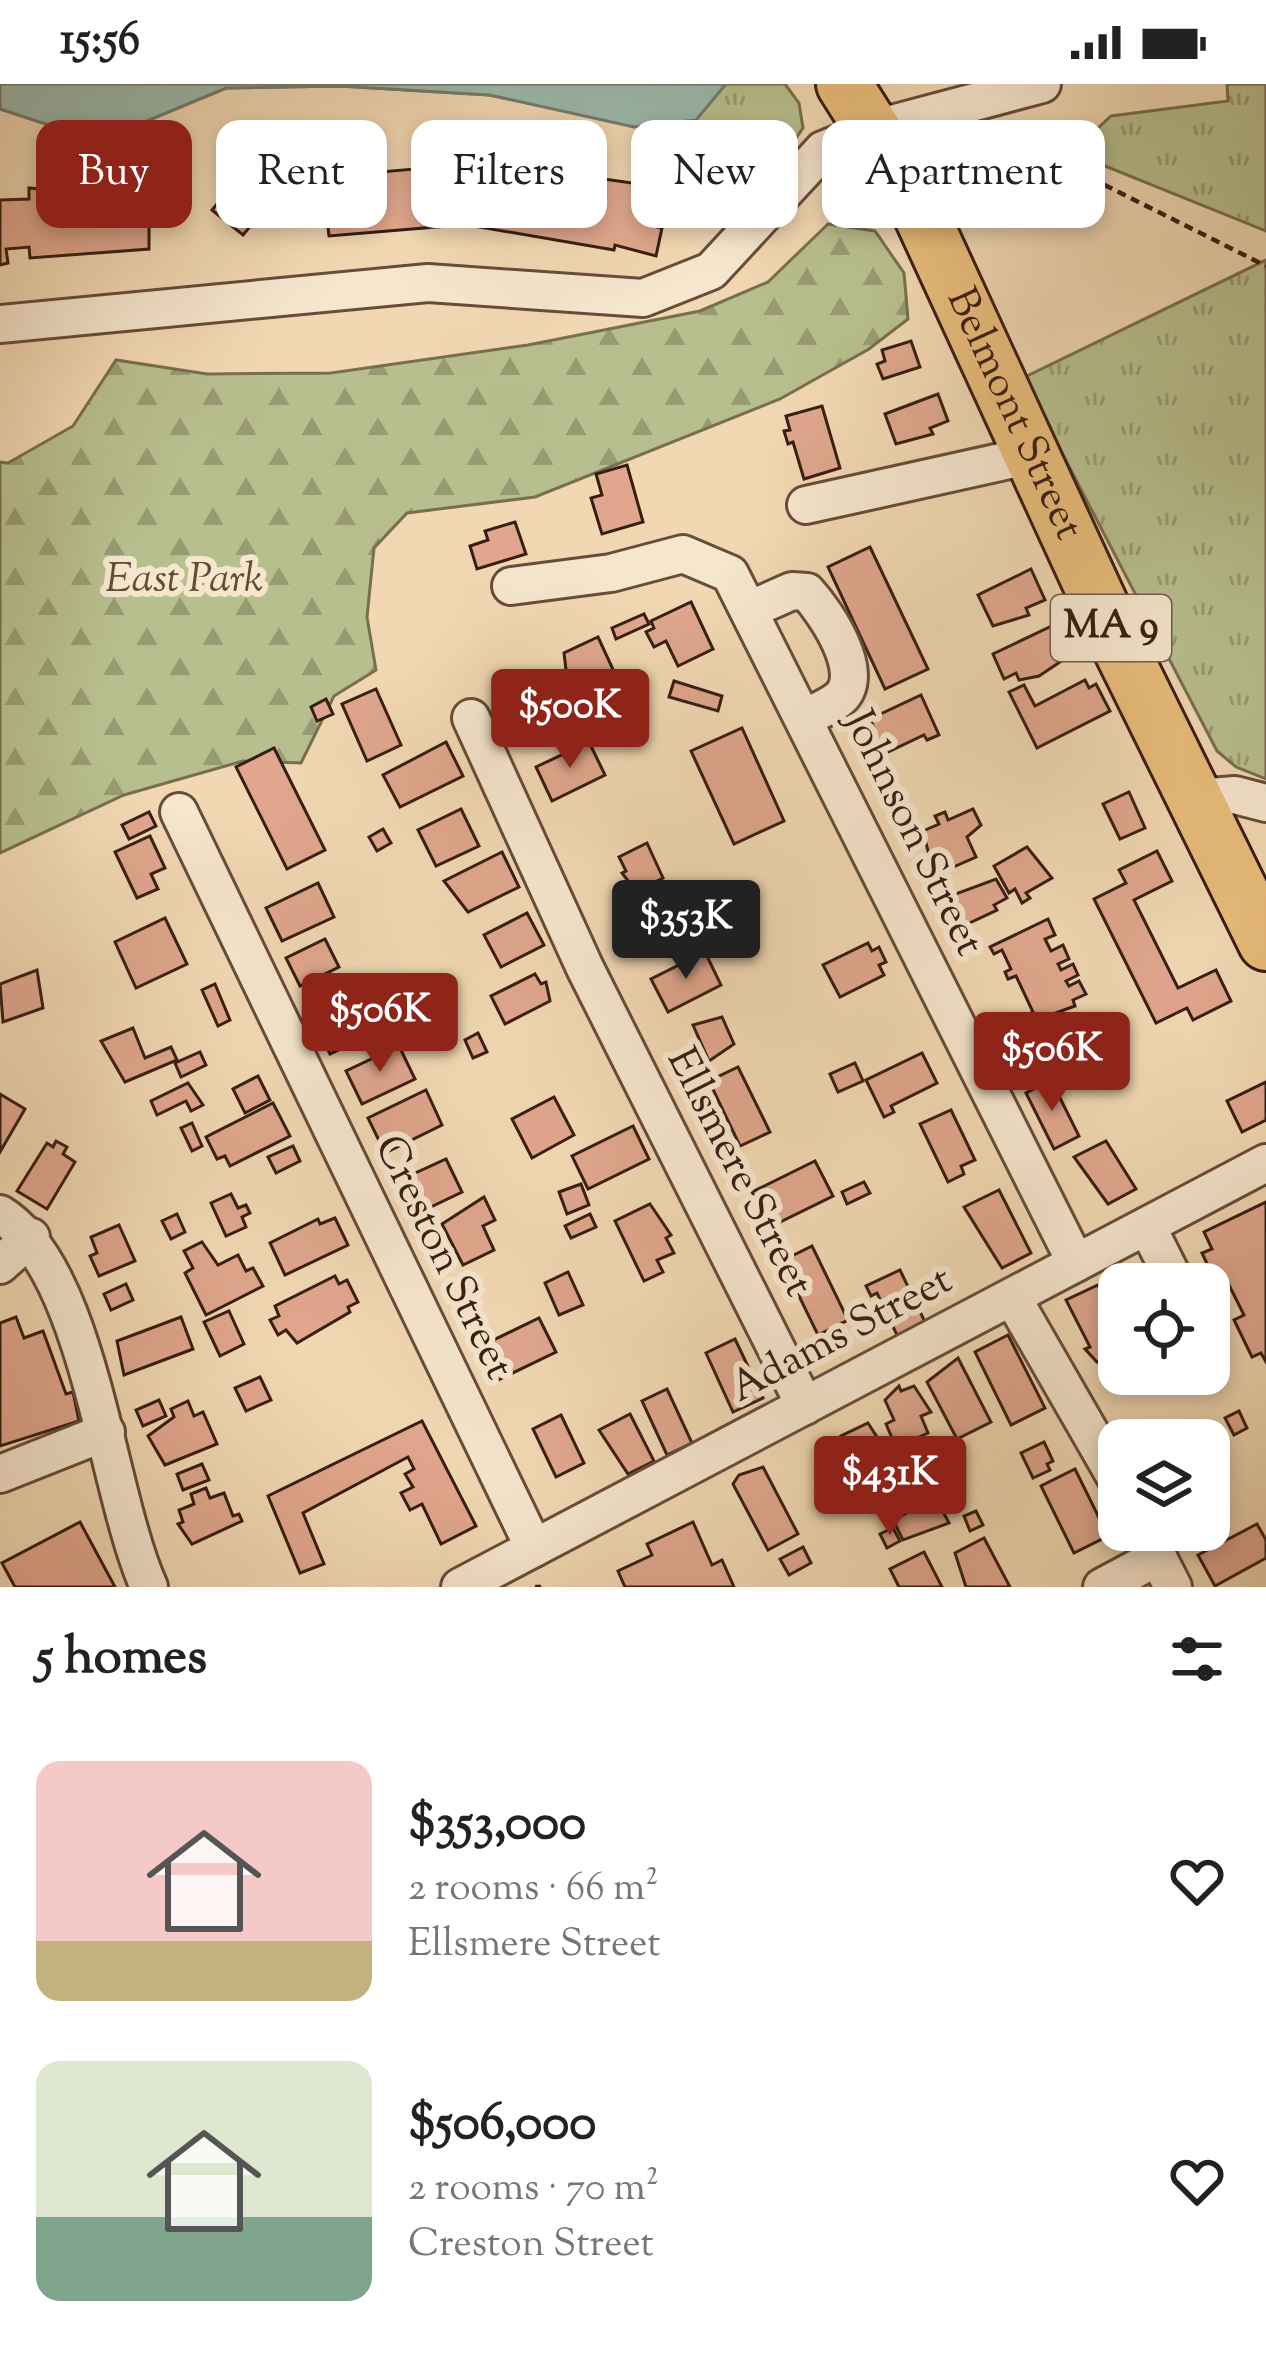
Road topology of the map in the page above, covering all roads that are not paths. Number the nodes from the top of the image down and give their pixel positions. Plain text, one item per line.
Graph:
1 (844, 84) edge
2 (1042, 84) edge
3 (871, 120) edge
4 (907, 120) edge
5 (822, 151) edge
6 (925, 228) edge
7 (0, 324) edge
8 (1032, 454) junction
9 (806, 505) dead end
10 (512, 586) dead end
11 (748, 610) junction
12 (471, 718) dead end
13 (805, 718) junction
14 (1196, 798) junction
15 (1266, 802) edge
16 (179, 812) dead end
17 (1266, 943) edge
18 (1266, 1163) edge
19 (0, 1214) edge
20 (1147, 1226) junction
21 (31, 1237) junction
22 (1076, 1263) junction
23 (1166, 1263) edge
24 (0, 1265) edge
25 (1012, 1297) junction
26 (805, 1406) junction
27 (106, 1432) junction
28 (1098, 1446) edge
29 (0, 1474) edge
30 (534, 1548) junction
31 (1158, 1558) edge
32 (483, 1582) edge
33 (149, 1587) edge
34 (1102, 1587) edge

1 - 3 highway, Belmont Street / MA 9
2 - 4 street
5 - 7 street
6 - 8 highway, Belmont Street / MA 9
8 - 9 street
8 - 14 highway, Belmont Street / MA 9
10 - 11 street, Johnson Street
11 - 13 street, Johnson Street
11 - 13 street
12 - 26 street, Ellsmere Street
13 - 22 street, Johnson Street
14 - 15 street
14 - 17 highway, Belmont Street / MA 9
16 - 30 street, Creston Street
18 - 20 street, Adams Street
19 - 21 street
20 - 22 street, Adams Street
20 - 23 street
21 - 24 street
21 - 27 street
22 - 25 street, Adams Street
25 - 26 street, Adams Street
25 - 28 street
26 - 30 street, Adams Street
27 - 29 street
27 - 33 street
30 - 32 street, Adams Street
31 - 34 street

